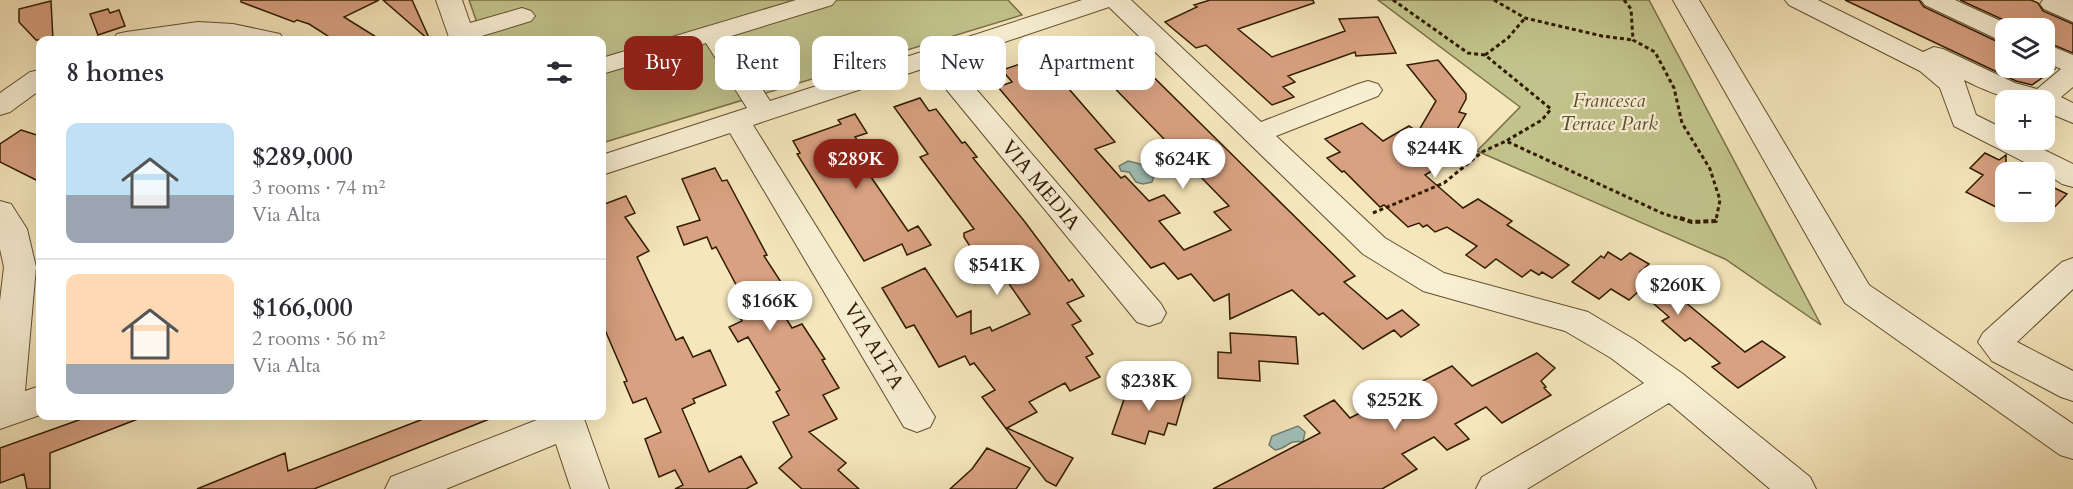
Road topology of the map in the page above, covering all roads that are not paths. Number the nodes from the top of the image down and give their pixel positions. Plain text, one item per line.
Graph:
1 (448, 0) edge
2 (823, 0) edge
3 (1107, 0) edge
4 (1116, 0) edge
5 (1686, 0) edge
6 (1798, 0) edge
7 (1822, 0) edge
8 (1935, 0) edge
9 (2061, 0) edge
10 (519, 8) edge
11 (2073, 14) edge
12 (1995, 28) edge
13 (713, 33) junction
14 (148, 36) edge
15 (255, 36) edge
16 (462, 36) edge
17 (464, 36) edge
18 (532, 36) edge
19 (998, 36) edge
20 (2055, 56) edge
21 (920, 62) edge
22 (606, 65) edge
23 (2073, 65) edge
24 (2073, 73) edge
25 (36, 81) edge
26 (1953, 84) junction
27 (962, 90) edge
28 (1368, 90) dead end
29 (2007, 90) edge
30 (2055, 95) edge
31 (1995, 99) edge
32 (0, 106) edge
33 (2055, 112) edge
34 (2073, 114) edge
35 (750, 117) junction
36 (2055, 120) edge
37 (1258, 134) junction
38 (2073, 134) edge
39 (606, 164) edge
40 (2073, 177) edge
41 (0, 212) edge
42 (2073, 270) edge
43 (1149, 314) dead end
44 (1671, 384) junction
45 (2073, 387) edge
46 (36, 401) edge
47 (2, 413) edge
48 (917, 417) dead end
49 (564, 420) edge
50 (566, 420) edge
51 (2073, 444) edge
52 (1505, 487) edge
53 (404, 489) edge
54 (590, 489) edge
55 (1797, 489) edge

1 - 16 street
2 - 13 street
3 - 19 street
4 - 37 street
5 - 51 street
6 - 26 street
7 - 29 street
8 - 12 street
9 - 11 street
10 - 17 street
10 - 18 street
13 - 22 street
13 - 35 street, VIA ALTA
14 - 15 street
20 - 23 street
21 - 35 street
24 - 30 street
25 - 32 street
26 - 31 street
26 - 40 street
27 - 43 street, VIA MEDIA
28 - 37 street
33 - 34 street
35 - 39 street
35 - 48 street, VIA ALTA
36 - 38 street
37 - 44 street
41 - 47 street
42 - 45 street
44 - 52 street
44 - 55 street
46 - 47 street
49 - 53 street
50 - 54 street

